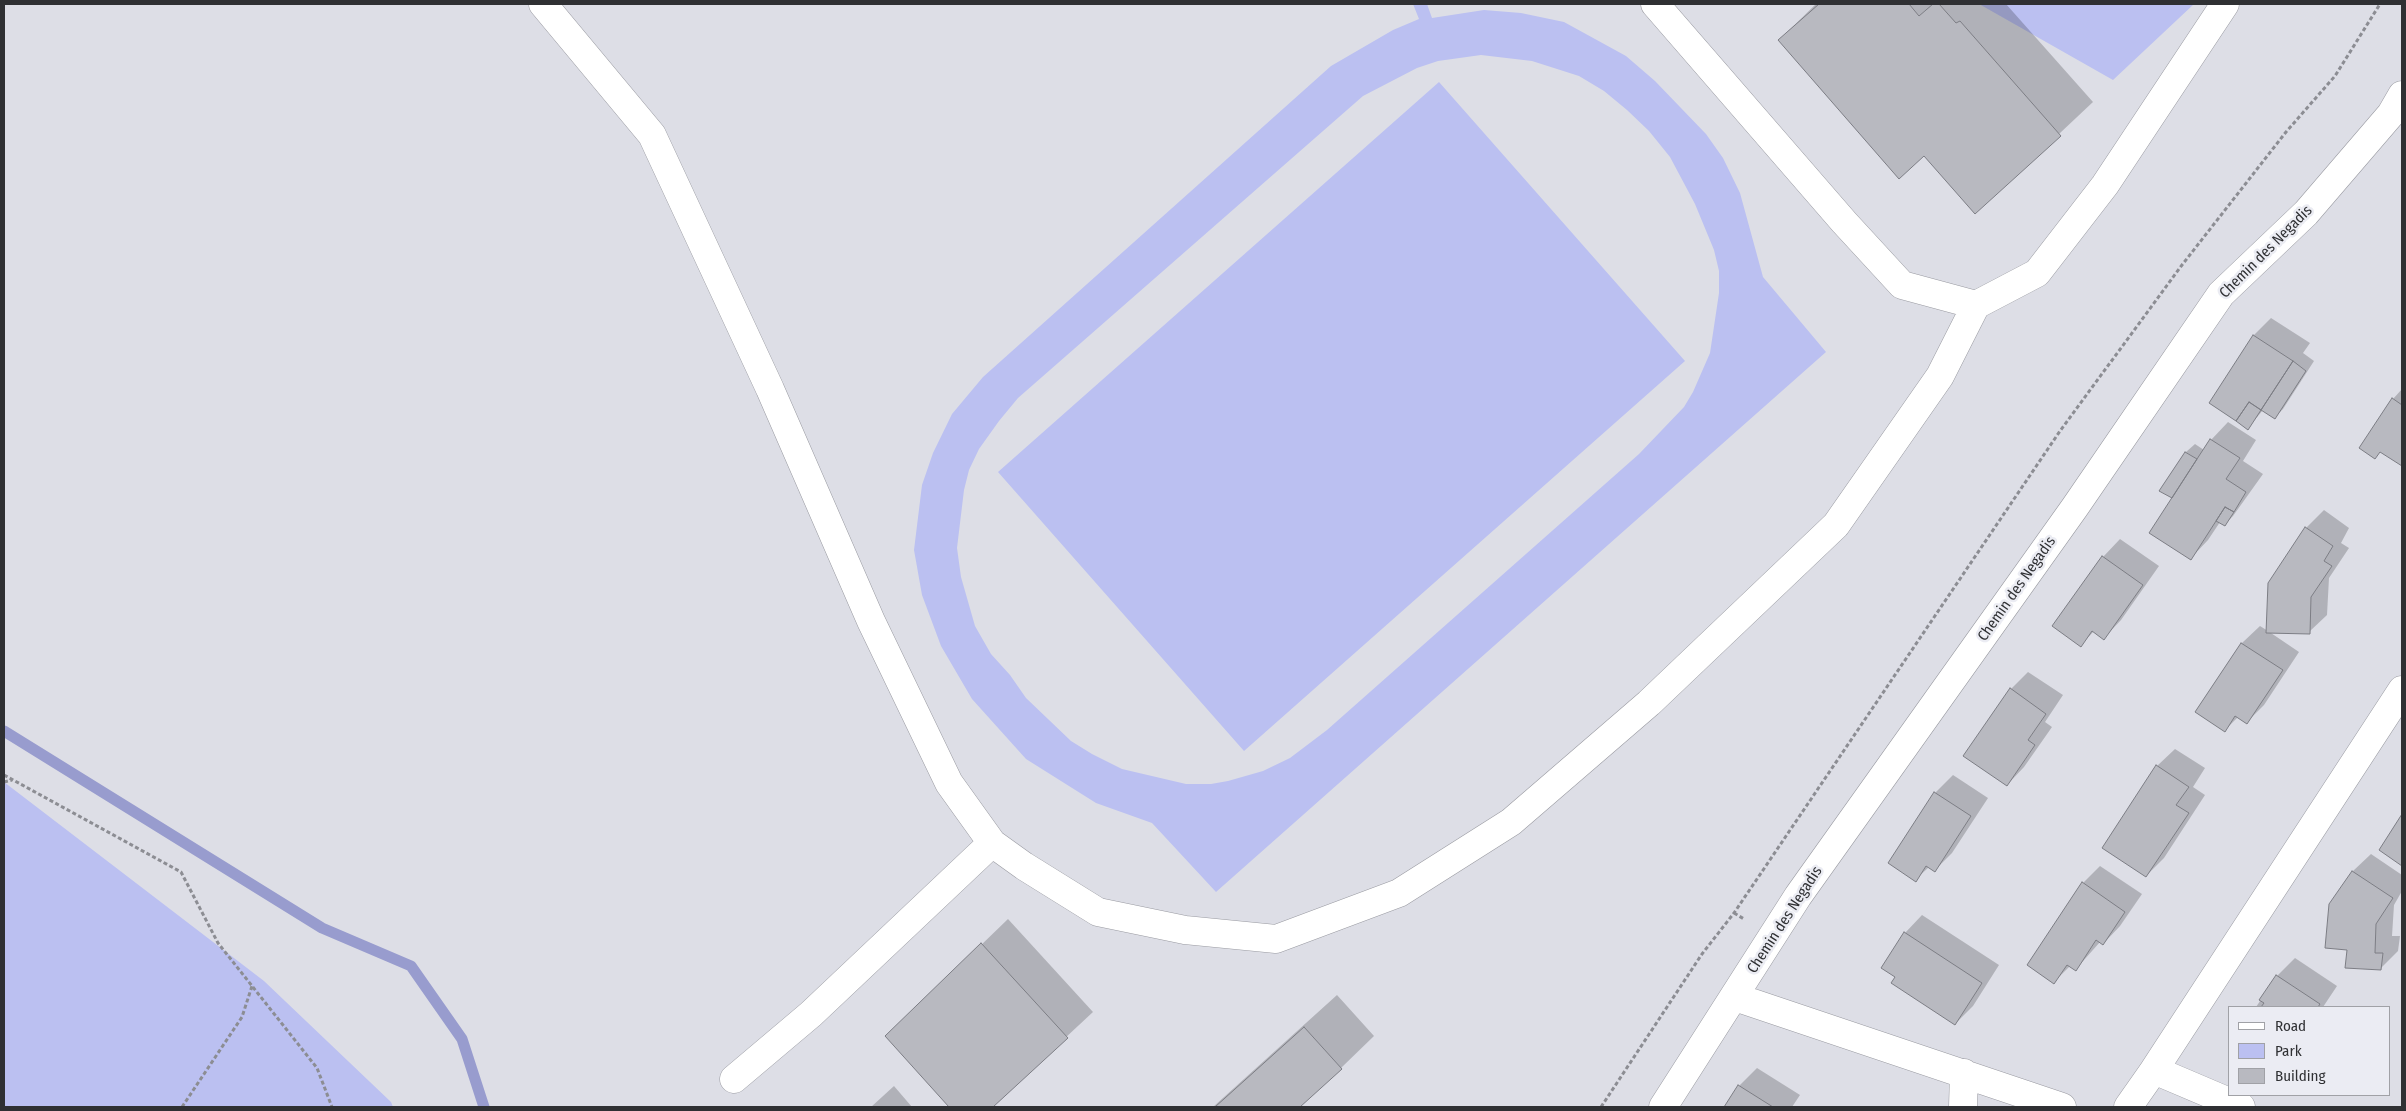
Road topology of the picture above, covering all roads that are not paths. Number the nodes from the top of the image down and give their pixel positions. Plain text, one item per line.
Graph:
1 (543, 4) edge
2 (1655, 4) edge
3 (2225, 4) edge
4 (2402, 95) edge
5 (1976, 305) junction
6 (2402, 690) edge
7 (992, 843) junction
8 (1735, 997) junction
9 (2154, 1070) junction
10 (1964, 1073) junction
11 (734, 1079) dead end
12 (1663, 1107) edge
13 (1962, 1107) edge
14 (2062, 1107) edge
15 (2128, 1107) edge
16 (2241, 1107) edge

1 - 7 street
2 - 5 street
3 - 5 street
4 - 8 street, Chemin des Negadis
5 - 7 street
6 - 9 street
7 - 11 street
8 - 10 street
8 - 12 street, Chemin des Negadis
9 - 15 street
9 - 16 street
10 - 13 street
10 - 14 street

